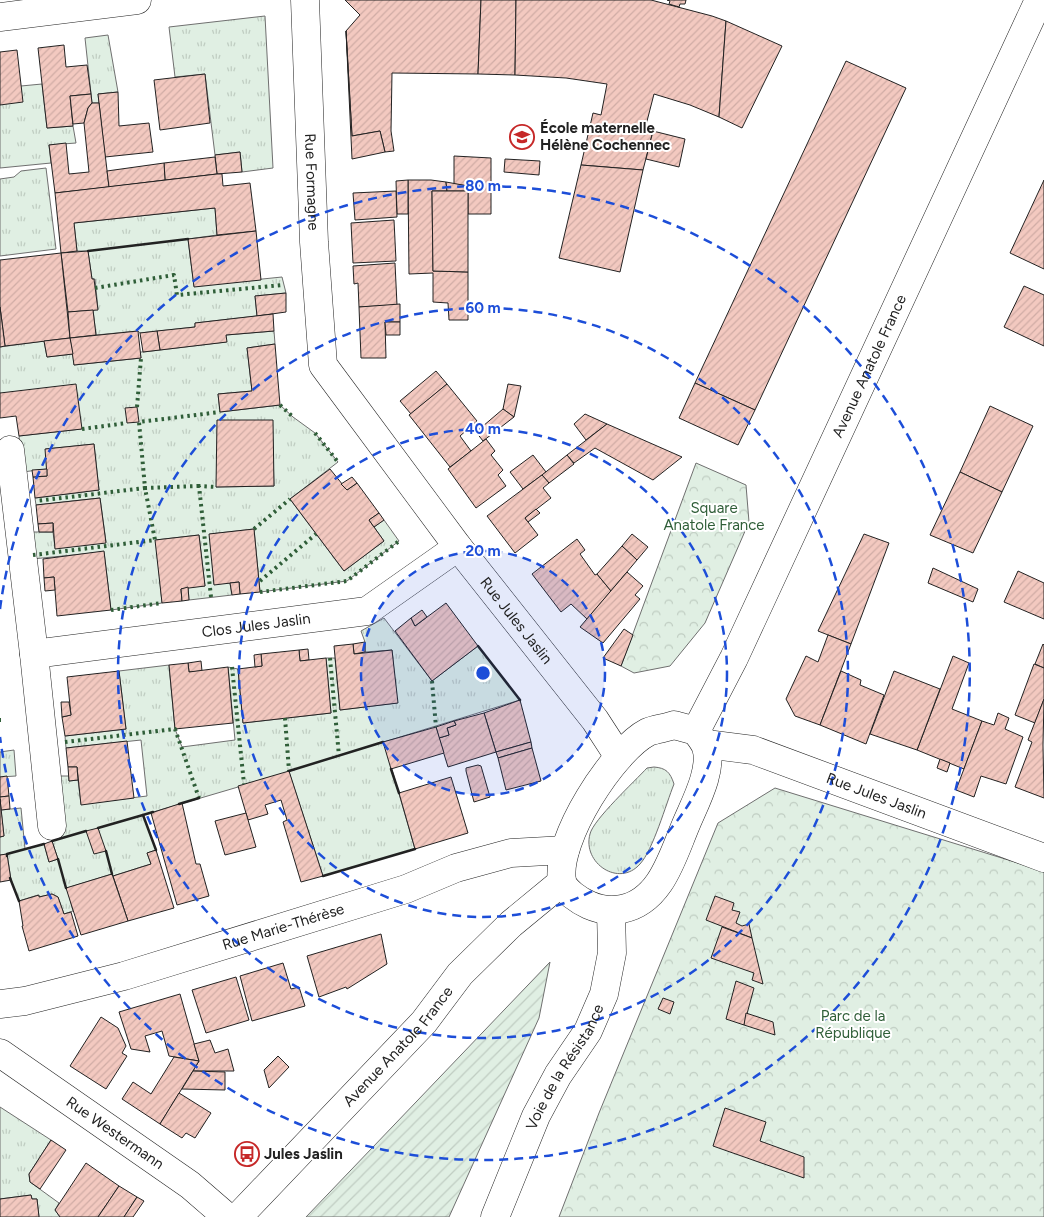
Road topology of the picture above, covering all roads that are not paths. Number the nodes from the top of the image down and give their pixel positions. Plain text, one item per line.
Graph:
1 (137, 0) edge
2 (305, 0) edge
3 (1039, 0) edge
4 (0, 17) edge
5 (323, 365) joint
6 (10, 450) dead end
7 (458, 547) junction
8 (34, 654) junction
9 (701, 738) junction
10 (619, 756) junction
11 (52, 826) dead end
12 (565, 850) junction
13 (1044, 858) edge
14 (562, 882) junction
15 (611, 911) junction
16 (0, 1004) edge
17 (0, 1053) edge
18 (227, 1217) edge
19 (238, 1217) edge
20 (495, 1217) edge

1 - 4 street
2 - 5 street, Rue Formagne
3 - 9 street, Avenue Anatole France
5 - 7 street, Rue Jules Jaslin
6 - 8 street
7 - 8 street, Clos Jules Jaslin
7 - 10 street, Rue Jules Jaslin
8 - 11 street
9 - 10 street, Rue Jules Jaslin
9 - 13 street, Rue Jules Jaslin
9 - 15 street
10 - 12 street, Rue Jules Jaslin
12 - 14 street, Rue Jules Jaslin
12 - 16 street, Rue Marie-Thérèse
14 - 15 street
14 - 19 street, Avenue Anatole France
15 - 20 street, Voie de la Résistance
17 - 18 street, Rue Westermann

